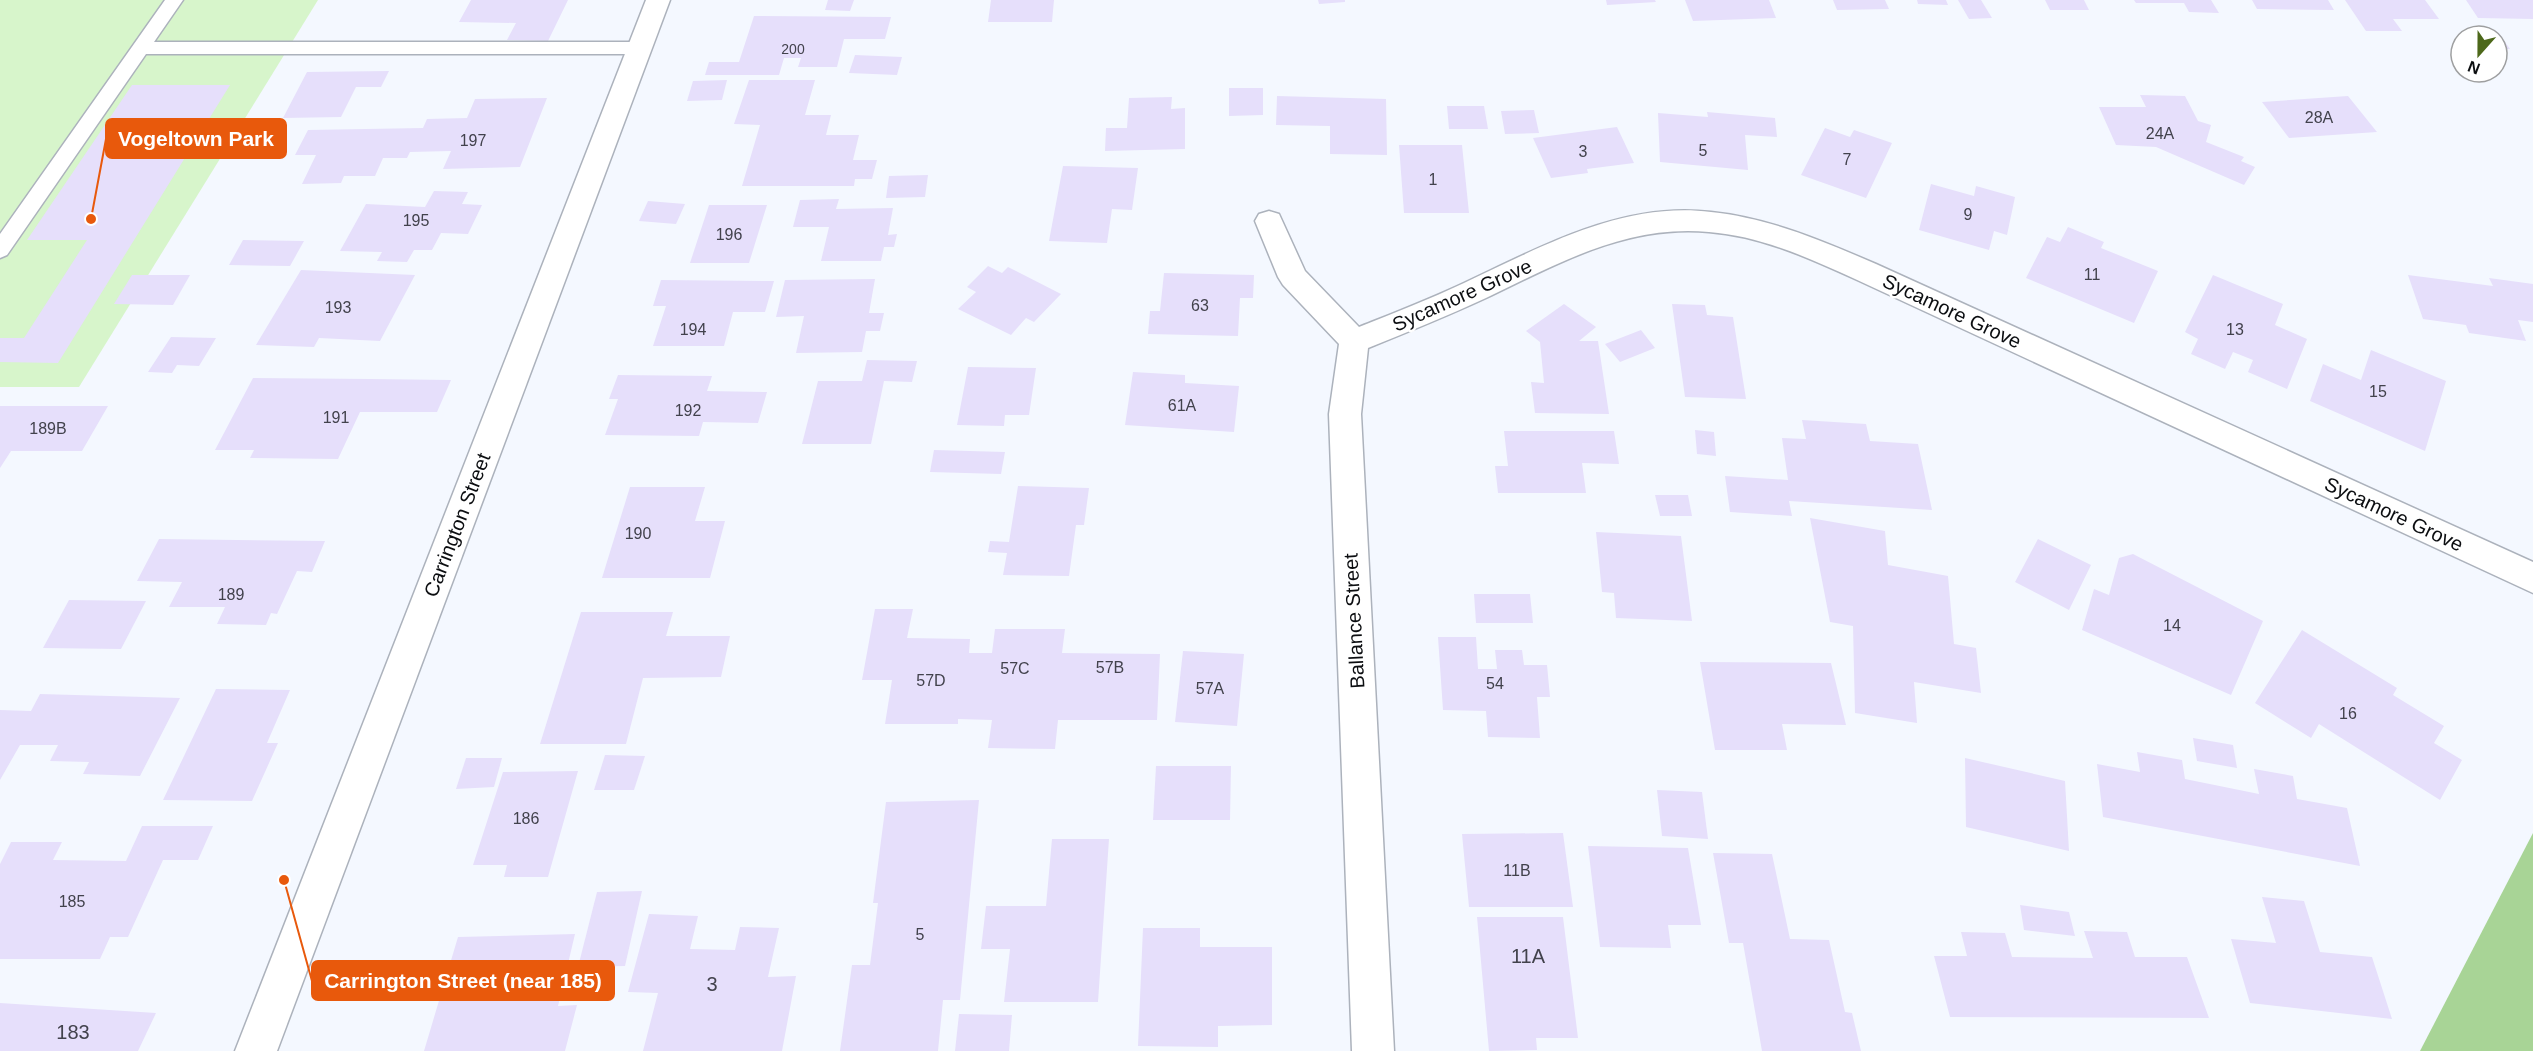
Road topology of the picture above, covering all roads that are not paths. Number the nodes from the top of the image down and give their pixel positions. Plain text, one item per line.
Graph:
1 (174, 0) edge
2 (658, 0) edge
3 (141, 48) junction
4 (640, 48) junction
5 (1269, 221) dead end
6 (0, 250) edge
7 (1354, 341) junction
8 (2533, 578) edge
9 (256, 1051) edge
10 (1373, 1051) edge

1 - 3 lane
2 - 4 street, Carrington Street
3 - 4 lane
3 - 6 lane
4 - 9 street, Carrington Street
5 - 7 street
7 - 8 street, Sycamore Grove
7 - 10 street, Ballance Street

